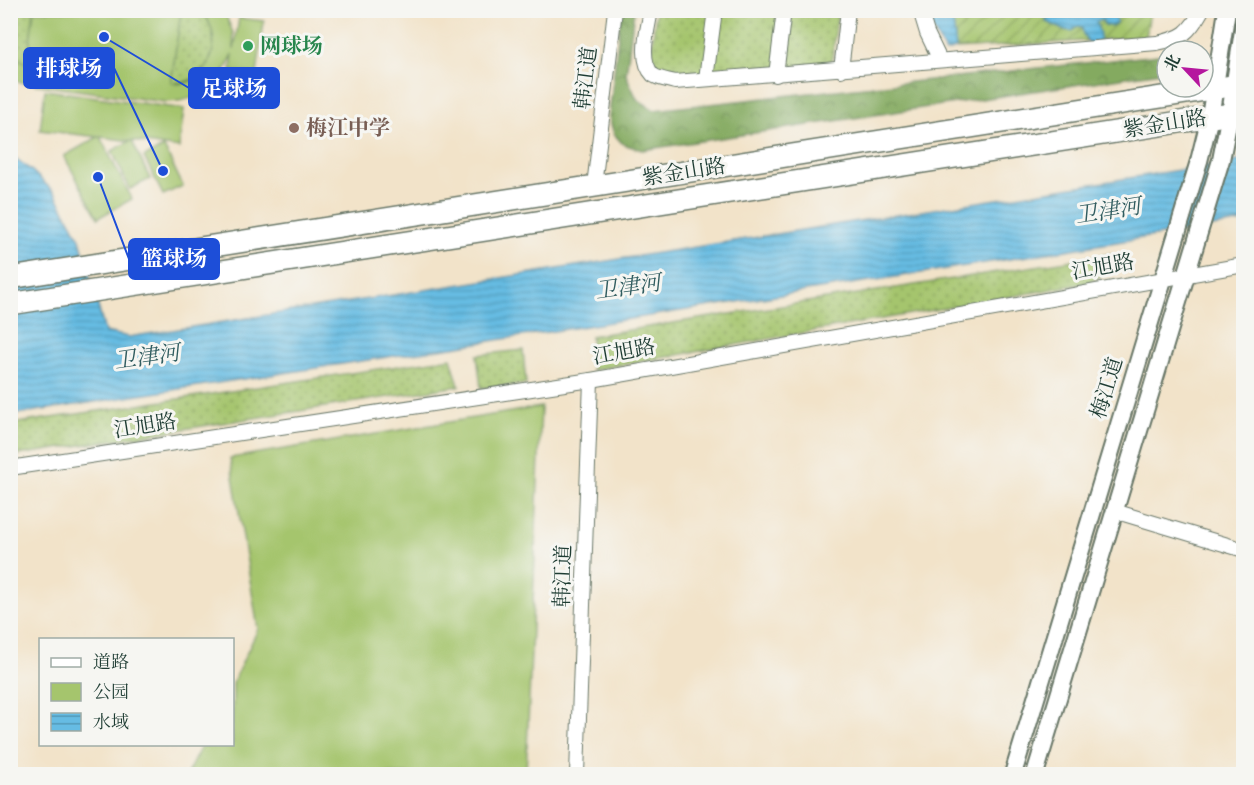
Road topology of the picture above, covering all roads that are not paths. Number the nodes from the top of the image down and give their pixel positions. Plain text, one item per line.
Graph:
1 (615, 10) edge
2 (651, 10) edge
3 (715, 10) edge
4 (784, 10) edge
5 (848, 10) edge
6 (920, 10) edge
7 (1202, 10) edge
8 (1227, 10) edge
9 (1244, 24) edge
10 (940, 60) junction
11 (842, 70) junction
12 (776, 75) junction
13 (706, 79) junction
14 (1215, 84) edge
15 (1239, 85) edge
16 (1215, 90) edge
17 (1215, 92) edge
18 (1156, 99) edge
19 (1228, 114) edge
20 (594, 186) junction
21 (1244, 265) edge
22 (1186, 274) junction
23 (10, 278) edge
24 (1164, 278) junction
25 (10, 304) edge
26 (591, 380) junction
27 (10, 468) edge
28 (1114, 511) junction
29 (1244, 550) edge
30 (577, 774) edge
31 (1013, 774) edge
32 (1035, 774) edge

1 - 20 street, 韩江道
2 - 13 street
3 - 13 street
4 - 12 street
5 - 11 street
6 - 10 street
7 - 10 street
8 - 14 street, 梅江道
9 - 15 street, 梅江道
10 - 11 street
11 - 12 street
12 - 13 street
15 - 16 main road, 紫金山路
15 - 19 street, 梅江道
17 - 19 street, 梅江道
18 - 20 main road, 紫金山路
19 - 22 street, 梅江道
19 - 24 street, 梅江道
19 - 25 main road, 紫金山路
20 - 23 main road, 紫金山路
21 - 22 street, 江旭路
22 - 24 street, 江旭路
22 - 28 street, 梅江道
24 - 26 street, 江旭路
24 - 31 street, 梅江道
26 - 27 street, 江旭路
26 - 30 street, 韩江道
28 - 29 street
28 - 32 street, 梅江道

